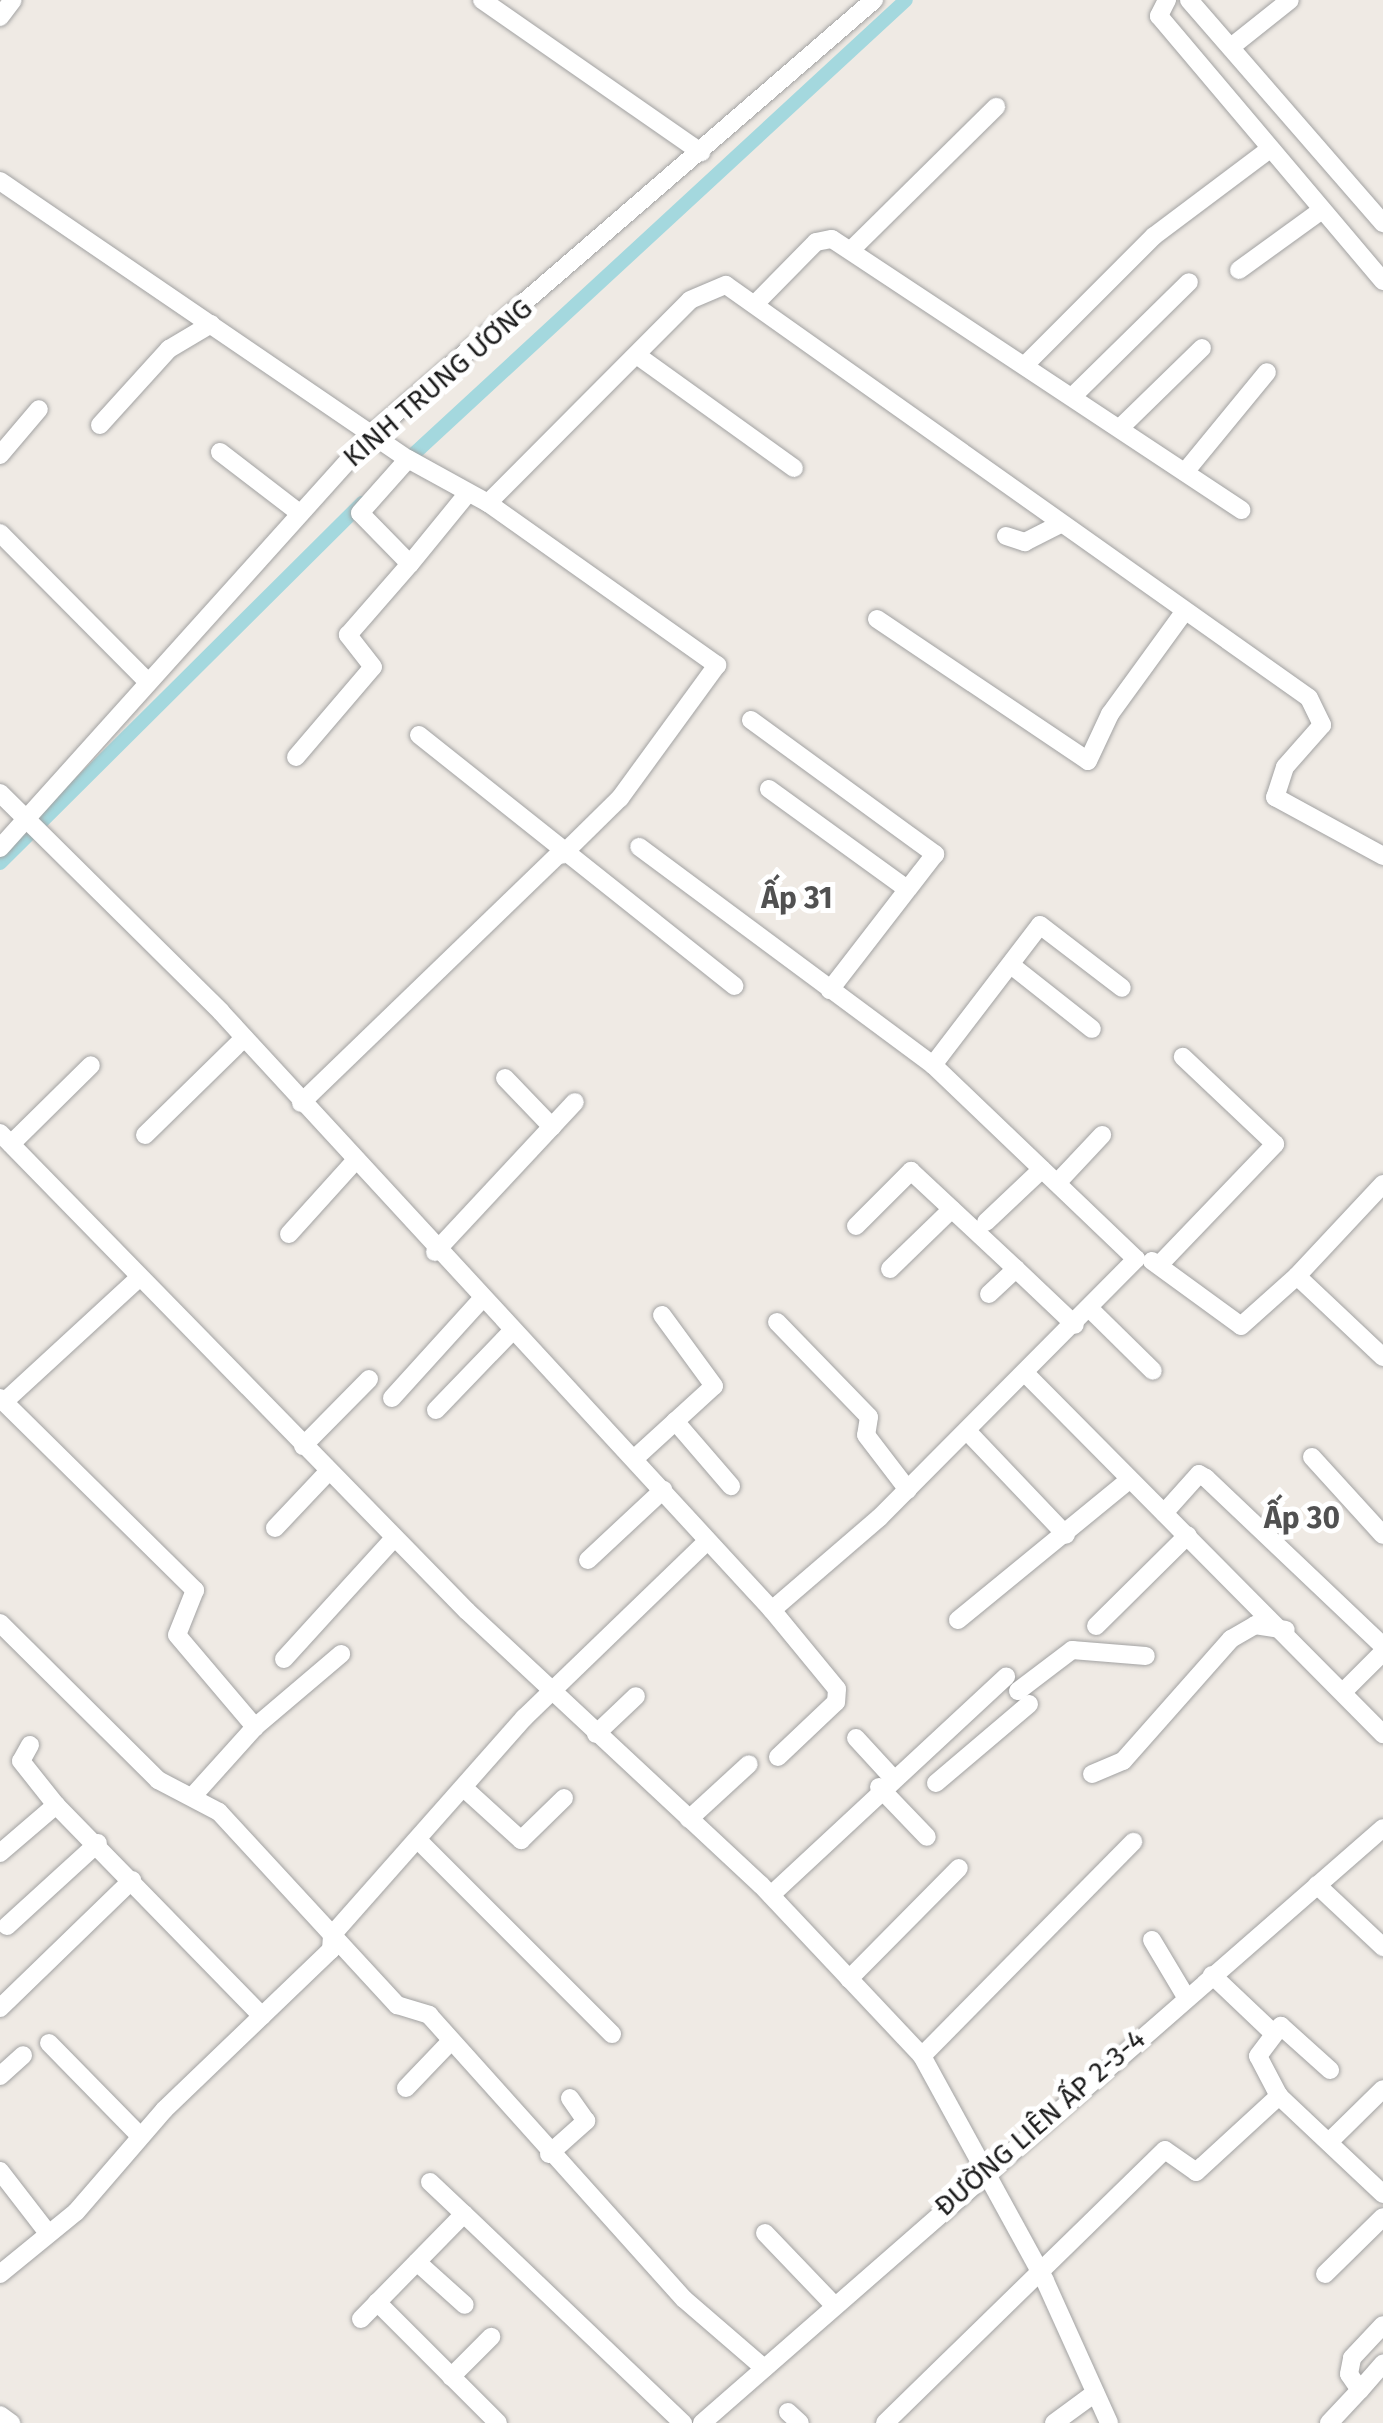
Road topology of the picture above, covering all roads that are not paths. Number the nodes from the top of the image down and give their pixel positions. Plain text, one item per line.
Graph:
1 (13, 0) edge
2 (482, 0) edge
3 (874, 0) edge
4 (1167, 0) edge
5 (1290, 0) edge
6 (1196, 2) edge
7 (0, 18) edge
8 (1230, 47) junction
9 (996, 108) dead end
10 (1270, 148) junction
11 (702, 152) junction
12 (0, 181) edge
13 (1322, 210) junction
14 (1383, 223) edge
15 (851, 250) junction
16 (1239, 270) dead end
17 (1383, 281) edge
18 (1190, 282) dead end
19 (755, 304) junction
20 (212, 324) junction
21 (1202, 348) dead end
22 (638, 356) junction
23 (1027, 363) junction
24 (1267, 372) dead end
25 (1074, 395) junction
26 (39, 409) dead end
27 (100, 425) dead end
28 (1121, 427) junction
29 (380, 437) junction
30 (220, 452) dead end
31 (0, 455) edge
32 (408, 458) junction
33 (794, 468) dead end
34 (1186, 472) junction
35 (466, 494) junction
36 (488, 504) junction
37 (1241, 510) dead end
38 (297, 511) junction
39 (1060, 524) junction
40 (0, 533) edge
41 (1006, 536) dead end
42 (410, 564) junction
43 (1184, 612) junction
44 (877, 619) dead end
45 (145, 679) junction
46 (751, 720) dead end
47 (419, 734) dead end
48 (296, 756) dead end
49 (769, 789) dead end
50 (0, 794) edge
51 (34, 826) junction
52 (639, 847) dead end
53 (0, 848) edge
54 (561, 854) junction
55 (1383, 856) edge
56 (907, 890) junction
57 (1011, 965) junction
58 (734, 986) dead end
59 (1122, 988) dead end
60 (830, 990) junction
61 (1092, 1029) dead end
62 (244, 1038) junction
63 (1183, 1057) dead end
64 (91, 1064) dead end
65 (933, 1065) junction
66 (505, 1078) dead end
67 (575, 1102) dead end
68 (301, 1103) junction
69 (552, 1127) junction
70 (144, 1135) dead end
71 (1102, 1135) dead end
72 (5, 1139) edge
73 (354, 1162) junction
74 (1042, 1170) junction
75 (1057, 1183) junction
76 (1383, 1184) edge
77 (952, 1210) junction
78 (986, 1222) dead end
79 (856, 1226) dead end
80 (289, 1234) dead end
81 (435, 1252) junction
82 (1136, 1260) junction
83 (1162, 1263) junction
84 (890, 1269) dead end
85 (1016, 1269) junction
86 (1297, 1276) junction
87 (139, 1278) junction
88 (989, 1294) dead end
89 (481, 1300) junction
90 (1090, 1309) junction
91 (662, 1315) dead end
92 (777, 1322) dead end
93 (1074, 1325) junction
94 (511, 1332) junction
95 (1383, 1356) edge
96 (1153, 1372) dead end
97 (1027, 1375) junction
98 (369, 1379) dead end
99 (392, 1398) dead end
100 (2, 1400) edge
101 (436, 1410) dead end
102 (675, 1421) junction
103 (968, 1432) junction
104 (303, 1446) junction
105 (1312, 1458) dead end
106 (634, 1459) junction
107 (328, 1472) junction
108 (1129, 1480) junction
109 (731, 1486) dead end
110 (663, 1490) junction
111 (908, 1490) junction
112 (1164, 1512) junction
113 (275, 1528) dead end
114 (1066, 1535) junction
115 (1188, 1535) junction
116 (1383, 1535) edge
117 (394, 1538) junction
118 (707, 1541) junction
119 (588, 1560) dead end
120 (772, 1610) junction
121 (958, 1620) dead end
122 (1096, 1626) dead end
123 (1286, 1630) junction
124 (4, 1634) edge
125 (1383, 1649) edge
126 (341, 1654) dead end
127 (1146, 1656) dead end
128 (284, 1659) dead end
129 (1345, 1690) junction
130 (1017, 1691) junction
131 (551, 1692) junction
132 (636, 1696) dead end
133 (255, 1727) junction
134 (596, 1734) junction
135 (1383, 1734) edge
136 (856, 1738) dead end
137 (30, 1744) dead end
138 (778, 1757) dead end
139 (750, 1764) dead end
140 (1092, 1774) dead end
141 (885, 1781) junction
142 (936, 1784) dead end
143 (465, 1788) junction
144 (192, 1797) junction
145 (564, 1798) dead end
146 (56, 1805) junction
147 (689, 1819) junction
148 (1383, 1828) edge
149 (927, 1837) dead end
150 (418, 1840) junction
151 (1133, 1842) dead end
152 (98, 1843) junction
153 (0, 1854) edge
154 (959, 1868) dead end
155 (132, 1880) junction
156 (1317, 1885) junction
157 (771, 1896) junction
158 (8, 1926) dead end
159 (332, 1934) junction
160 (1152, 1940) dead end
161 (1383, 1947) edge
162 (1212, 1975) junction
163 (850, 1979) junction
164 (1186, 1996) junction
165 (0, 2008) edge
166 (262, 2016) junction
167 (1272, 2032) junction
168 (612, 2034) dead end
169 (451, 2041) junction
170 (49, 2043) dead end
171 (23, 2056) dead end
172 (922, 2056) junction
173 (1330, 2070) dead end
174 (0, 2076) edge
175 (406, 2088) dead end
176 (1383, 2089) edge
177 (1280, 2096) junction
178 (570, 2098) dead end
179 (140, 2136) junction
180 (1330, 2141) junction
181 (549, 2154) junction
182 (988, 2168) junction
183 (0, 2171) edge
184 (430, 2182) dead end
185 (1383, 2194) edge
186 (464, 2214) junction
187 (1383, 2217) edge
188 (48, 2233) junction
189 (766, 2234) dead end
190 (417, 2262) junction
191 (1040, 2272) junction
192 (0, 2274) edge
193 (1326, 2274) dead end
194 (377, 2302) junction
195 (465, 2305) dead end
196 (834, 2305) junction
197 (360, 2319) dead end
198 (1383, 2325) edge
199 (491, 2337) dead end
200 (1383, 2364) edge
201 (764, 2368) junction
202 (451, 2378) junction
203 (1360, 2390) junction
204 (1096, 2393) junction
205 (0, 2415) edge
206 (11, 2423) edge
207 (498, 2423) edge
208 (683, 2423) edge
209 (702, 2423) edge
210 (885, 2423) edge
211 (1054, 2423) edge
212 (1109, 2423) edge
213 (1329, 2423) edge

1 - 7 street
2 - 11 street
3 - 11 street, KINH TRUNG ƯƠNG
4 - 10 street
5 - 8 street
6 - 8 street
8 - 14 street
9 - 15 street
10 - 13 street
10 - 23 street
11 - 29 street, KINH TRUNG ƯƠNG
12 - 20 street
13 - 16 street
13 - 17 street
15 - 19 street
15 - 23 street
18 - 25 street
19 - 22 street
19 - 39 street
20 - 27 street
20 - 29 street
21 - 28 street
22 - 33 street
22 - 36 street
23 - 25 street
24 - 34 street
25 - 28 street
26 - 31 street
28 - 34 street
29 - 32 street
29 - 38 street, KINH TRUNG ƯƠNG
30 - 38 street
32 - 35 street
32 - 42 street
34 - 37 street
35 - 36 street
35 - 42 street
36 - 54 street
38 - 45 street, KINH TRUNG ƯƠNG
39 - 41 street
39 - 43 street
40 - 45 street
42 - 48 street
43 - 44 street
43 - 55 street
45 - 51 street, KINH TRUNG ƯƠNG
46 - 56 street
47 - 54 street
49 - 56 street
50 - 51 street
51 - 53 street, KINH TRUNG ƯƠNG
51 - 62 street
52 - 60 street
54 - 58 street
54 - 68 street
56 - 60 street
57 - 59 street
57 - 61 street
57 - 65 street
60 - 65 street
62 - 68 street
62 - 70 street
63 - 83 street
64 - 72 street
65 - 74 street
66 - 69 street
67 - 69 street
68 - 73 street
69 - 81 street
71 - 75 street
72 - 87 street
73 - 80 street
73 - 81 street
74 - 75 street
74 - 78 street
75 - 82 street
76 - 86 street
77 - 79 street
77 - 84 street
77 - 85 street
81 - 89 street
82 - 83 street
82 - 90 street
83 - 86 street
85 - 88 street
85 - 93 street
86 - 95 street
87 - 100 street
87 - 104 street
89 - 94 street
89 - 99 street
90 - 93 street
90 - 96 street
91 - 102 street
92 - 111 street
93 - 97 street
94 - 101 street
94 - 106 street
97 - 103 street
97 - 108 street
98 - 104 street
100 - 133 street
102 - 106 street
102 - 109 street
103 - 111 street
103 - 114 street
104 - 107 street
105 - 116 street
106 - 110 street
107 - 113 street
107 - 117 street
108 - 112 street
108 - 114 street
110 - 118 street
110 - 119 street
111 - 120 street
112 - 115 street
112 - 125 street
114 - 121 street
115 - 122 street
115 - 123 street
117 - 128 street
117 - 131 street
118 - 120 street
118 - 131 street
120 - 138 street
123 - 129 street
123 - 140 street
124 - 144 street
125 - 129 street
126 - 133 street
127 - 130 street
129 - 135 street
130 - 141 street
130 - 142 street
131 - 134 street
131 - 143 street
132 - 134 street
133 - 144 street
134 - 147 street
136 - 141 street
137 - 146 street
139 - 147 street
141 - 149 street
141 - 157 street
143 - 145 street
143 - 150 street
144 - 159 street
146 - 152 street
146 - 153 street
147 - 157 street
148 - 156 street, ĐƯỜNG LIÊN ẤP 2-3-4
150 - 159 street
150 - 168 street
151 - 172 street
152 - 155 street
152 - 158 street
154 - 163 street
155 - 165 street
155 - 166 street
156 - 161 street
156 - 162 street, ĐƯỜNG LIÊN ẤP 2-3-4
157 - 163 street
159 - 166 street
159 - 169 street
160 - 164 street
162 - 164 street, ĐƯỜNG LIÊN ẤP 2-3-4
162 - 167 street
163 - 172 street
164 - 182 street, ĐƯỜNG LIÊN ẤP 2-3-4
166 - 179 street
167 - 173 street
167 - 177 street
169 - 175 street
169 - 181 street
170 - 179 street
171 - 174 street
172 - 182 street
176 - 180 street
177 - 180 street
177 - 191 street
178 - 181 street
179 - 188 street
180 - 185 street
181 - 201 street
182 - 191 street
182 - 196 street, ĐƯỜNG LIÊN ẤP 2-3-4
183 - 188 street
184 - 186 street
186 - 190 street
186 - 208 street
187 - 193 street
188 - 192 street
189 - 196 street
190 - 194 street
190 - 195 street
191 - 204 street
191 - 210 street
194 - 197 street
194 - 202 street
196 - 201 street, ĐƯỜNG LIÊN ẤP 2-3-4
198 - 203 street
199 - 202 street
200 - 203 street
201 - 209 street, ĐƯỜNG LIÊN ẤP 2-3-4
202 - 207 street
203 - 213 street
204 - 211 street
204 - 212 street
205 - 206 street

